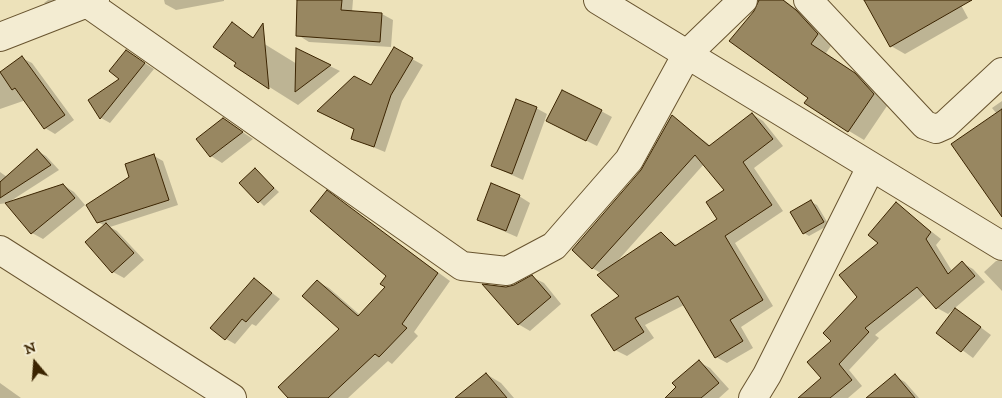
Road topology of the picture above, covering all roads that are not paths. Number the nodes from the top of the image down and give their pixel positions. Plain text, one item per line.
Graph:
1 (598, 0) edge
2 (743, 0) edge
3 (808, 0) edge
4 (91, 1) edge
5 (0, 36) edge
6 (687, 54) junction
7 (1002, 72) edge
8 (871, 167) junction
9 (1002, 246) edge
10 (0, 250) edge
11 (200, 389) edge
12 (232, 398) edge
13 (753, 398) edge

1 - 6 street
2 - 6 street
3 - 7 street
4 - 5 street
4 - 6 street
6 - 8 street
8 - 9 street
8 - 13 street
10 - 11 street
11 - 12 street

